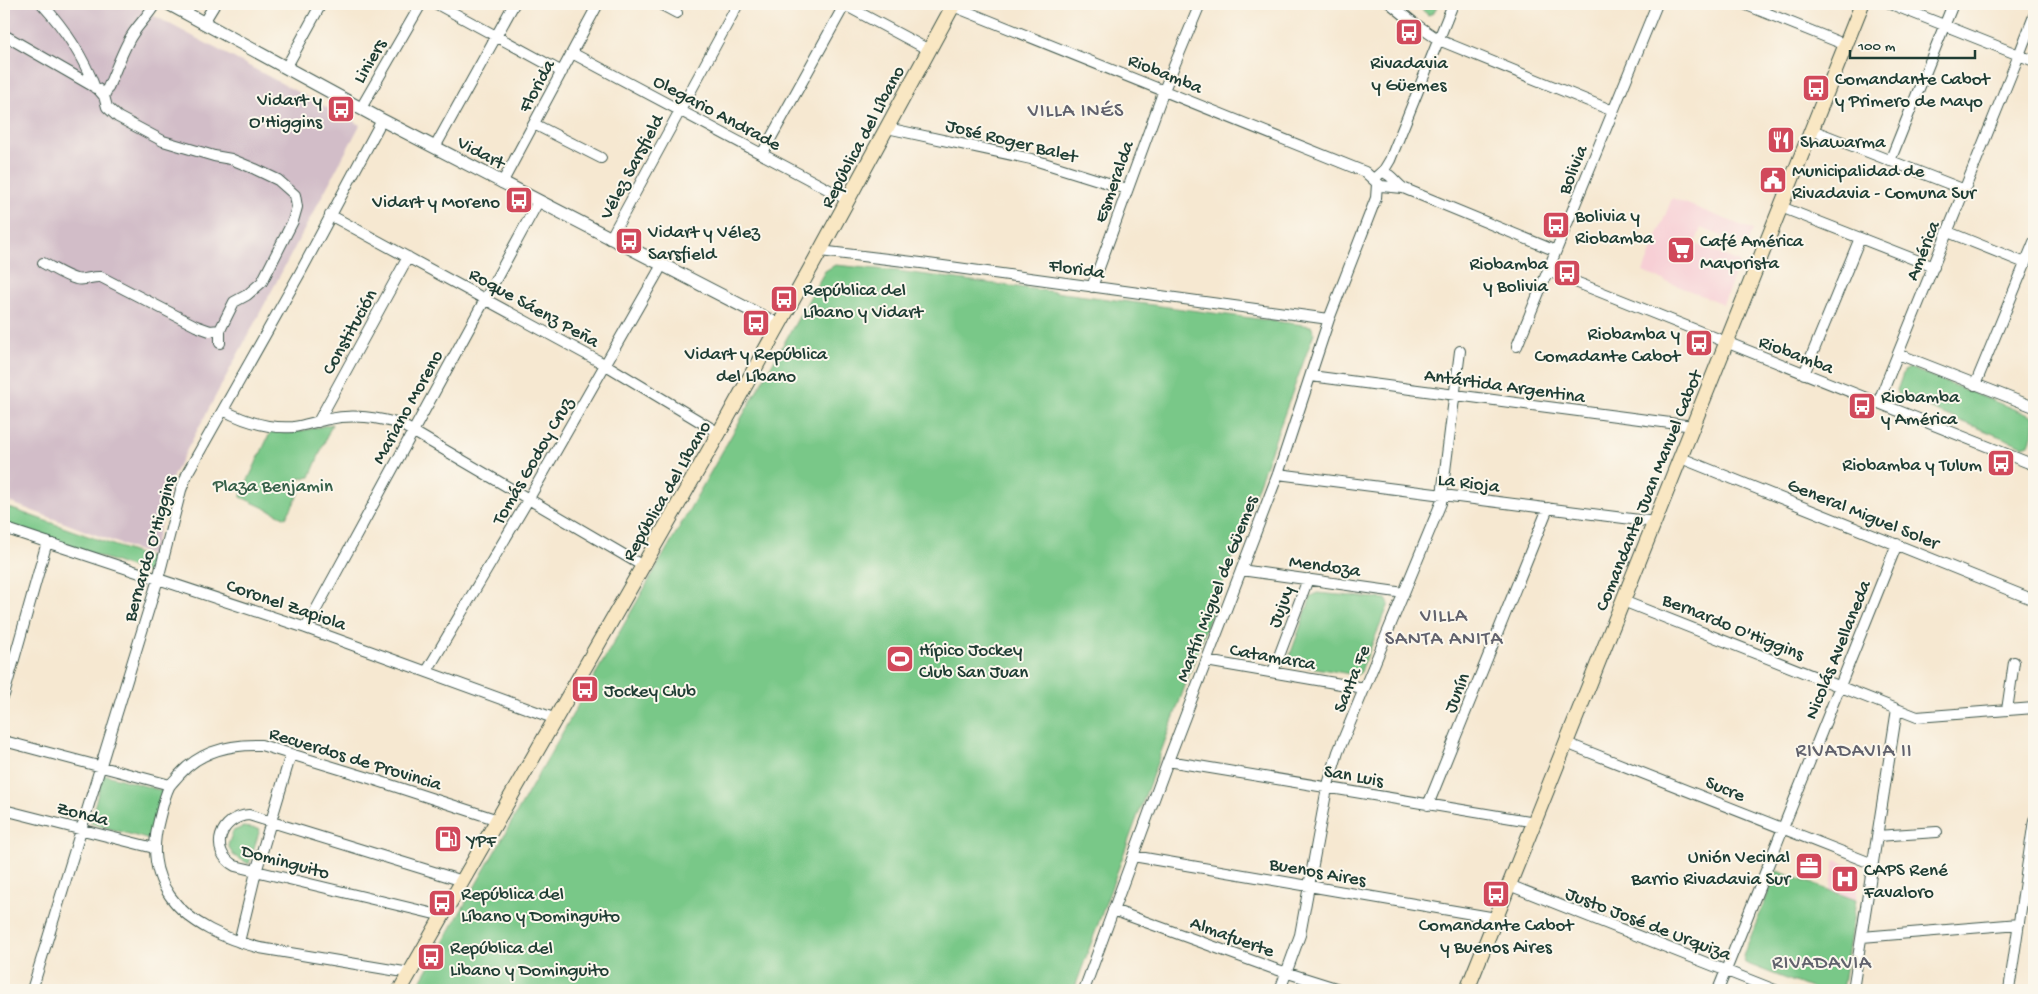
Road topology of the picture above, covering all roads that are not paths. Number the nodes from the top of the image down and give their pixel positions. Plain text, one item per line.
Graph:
1 (42, 4) edge
2 (155, 4) edge
3 (169, 4) edge
4 (214, 4) edge
5 (321, 4) edge
6 (421, 4) edge
7 (437, 4) edge
8 (514, 4) edge
9 (598, 4) edge
10 (660, 4) edge
11 (738, 4) edge
12 (844, 4) edge
13 (1200, 4) edge
14 (1390, 4) edge
15 (1453, 4) edge
16 (1657, 4) edge
17 (1744, 4) edge
18 (1862, 4) edge
19 (1891, 4) edge
20 (1953, 4) edge
21 (954, 5) edge
22 (677, 13) dead end
23 (2034, 16) edge
24 (148, 17) junction
25 (204, 22) junction
26 (1944, 25) junction
27 (146, 29) dead end
28 (4, 35) edge
29 (497, 36) junction
30 (1439, 40) junction
31 (1846, 45) junction
32 (929, 50) junction
33 (572, 53) junction
34 (2019, 55) junction
35 (2034, 61) edge
36 (287, 66) junction
37 (562, 72) junction
38 (95, 88) junction
39 (1164, 90) junction
40 (104, 96) junction
41 (361, 108) junction
42 (680, 111) junction
43 (1613, 111) junction
44 (382, 120) junction
45 (534, 124) junction
46 (887, 128) junction
47 (1812, 130) junction
48 (435, 147) junction
49 (762, 154) junction
50 (601, 158) dead end
51 (1890, 161) junction
52 (1383, 179) junction
53 (502, 183) junction
54 (1127, 189) junction
55 (1965, 190) junction
56 (848, 200) junction
57 (538, 202) junction
58 (1781, 207) junction
59 (330, 215) junction
60 (1948, 232) junction
61 (1860, 238) junction
62 (610, 239) junction
63 (2034, 242) edge
64 (820, 252) junction
65 (1556, 252) junction
66 (408, 257) junction
67 (43, 263) dead end
68 (2025, 263) junction
69 (662, 265) junction
70 (1934, 266) junction
71 (1548, 271) junction
72 (1092, 287) junction
73 (485, 298) junction
74 (1329, 319) junction
75 (779, 325) junction
76 (220, 330) junction
77 (220, 343) dead end
78 (1726, 343) junction
79 (1518, 346) dead end
80 (1460, 351) dead end
81 (1898, 354) junction
82 (606, 365) junction
83 (1804, 374) junction
84 (1311, 376) junction
85 (1975, 384) junction
86 (1454, 394) junction
87 (1878, 403) junction
88 (2034, 407) edge
89 (223, 410) junction
90 (318, 422) junction
91 (1693, 426) junction
92 (413, 431) junction
93 (719, 432) junction
94 (1681, 458) junction
95 (2034, 463) edge
96 (1278, 474) junction
97 (1442, 495) junction
98 (528, 500) junction
99 (1548, 508) junction
100 (1655, 522) junction
101 (4, 528) edge
102 (47, 542) junction
103 (1897, 544) junction
104 (643, 566) junction
105 (1241, 570) junction
106 (158, 579) junction
107 (1308, 579) junction
108 (1404, 593) junction
109 (1623, 600) junction
110 (2034, 600) edge
111 (306, 628) junction
112 (1206, 661) junction
113 (2014, 662) dead end
114 (427, 671) junction
115 (1273, 672) junction
116 (1840, 686) junction
117 (1364, 688) junction
118 (4, 695) edge
119 (2034, 708) edge
120 (1897, 709) junction
121 (2007, 710) junction
122 (556, 719) junction
123 (4, 741) edge
124 (1566, 743) junction
125 (291, 754) junction
126 (1168, 761) junction
127 (100, 767) junction
128 (170, 786) junction
129 (1327, 788) junction
130 (1428, 805) junction
131 (4, 810) edge
132 (498, 820) junction
133 (2034, 820) edge
134 (272, 821) junction
135 (1535, 822) junction
136 (1783, 828) junction
137 (81, 829) junction
138 (1937, 832) dead end
139 (1877, 836) junction
140 (154, 848) junction
141 (1133, 856) junction
142 (1873, 864) junction
143 (256, 872) junction
144 (463, 881) junction
145 (1509, 885) junction
146 (1309, 886) junction
147 (1114, 910) junction
148 (443, 916) junction
149 (1496, 918) junction
150 (2019, 924) junction
151 (1862, 937) junction
152 (239, 942) junction
153 (1726, 971) junction
154 (410, 973) junction
155 (1286, 973) junction
156 (32, 990) edge
157 (400, 990) edge
158 (1084, 990) edge
159 (1280, 990) edge
160 (1342, 990) edge
161 (1467, 990) edge
162 (1718, 990) edge
163 (1775, 990) edge
164 (1853, 990) edge
165 (2009, 990) edge

1 - 38 street
2 - 24 street
3 - 25 street, Vidart
4 - 25 street
5 - 36 street
6 - 41 street, Liniers
7 - 29 street
8 - 29 street
9 - 33 street, Florida
10 - 22 street
11 - 42 street, Vélez Sarsfield
12 - 32 street
12 - 49 street
13 - 39 street, Esmeralda
14 - 30 street
15 - 30 street, Martín Miguel de Güemes
16 - 43 street, Bolivia
17 - 31 street
18 - 31 main road, Comandante Juan Manuel Cabot
19 - 26 street
20 - 26 street
21 - 32 main road, República del Líbano
21 - 39 street, Riobamba
23 - 34 street, América
24 - 27 street
24 - 40 street
25 - 36 street, Vidart
26 - 34 street
26 - 51 street
28 - 38 street
29 - 37 street
29 - 48 street
30 - 43 street
30 - 52 street, Martín Miguel de Güemes
31 - 47 main road, Comandante Juan Manuel Cabot
32 - 46 main road, República del Líbano
33 - 37 street, Florida
33 - 42 street, Olegario Andrade
34 - 35 street
34 - 55 street, América
36 - 41 street, Vidart
37 - 45 street, Florida
38 - 40 street
39 - 52 street, Riobamba
39 - 54 street, Esmeralda
40 - 76 street
41 - 44 street, Vidart
42 - 49 street, Olegario Andrade
42 - 62 street, Vélez Sarsfield
43 - 65 street, Bolivia
44 - 48 street, Vidart
44 - 59 street, Bernardo O'Higgins
45 - 50 street
45 - 53 street, Florida
46 - 54 street, José Roger Balet
46 - 56 main road, República del Líbano
47 - 51 street
47 - 58 main road, Comandante Juan Manuel Cabot
48 - 53 street, Vidart
49 - 56 street, Olegario Andrade
51 - 55 street
52 - 65 street, Riobamba
52 - 74 street, Martín Miguel de Güemes
53 - 57 street, Vidart
54 - 72 street, Esmeralda
55 - 60 street, América
56 - 64 main road, República del Líbano
57 - 62 street, Vidart
57 - 73 street, Mariano Moreno
58 - 61 street
58 - 78 main road, Comandante Juan Manuel Cabot
59 - 66 street, Roque Sáenz Peña
59 - 89 street, Bernardo O'Higgins
60 - 68 street
60 - 70 street, América
61 - 70 street
61 - 83 street
62 - 69 street, Vidart
63 - 68 street
64 - 72 street, Florida
64 - 75 main road, República del Líbano
65 - 71 street, Bolivia
66 - 73 street, Roque Sáenz Peña
66 - 90 street, Constitución
67 - 76 street
68 - 85 street
69 - 75 street, Vidart
69 - 82 street, Tomás Godoy Cruz
70 - 81 street, América
71 - 78 street, Riobamba
71 - 79 street, Bolivia
72 - 74 street, Florida
73 - 82 street, Roque Sáenz Peña
73 - 92 street, Mariano Moreno
74 - 84 street, Martín Miguel de Güemes
75 - 93 main road, República del Líbano
76 - 77 street
78 - 83 street, Riobamba
78 - 91 main road, Comandante Juan Manuel Cabot
80 - 86 street, Santa Fe
81 - 85 street
81 - 87 street, América
82 - 93 street, Roque Sáenz Peña
82 - 98 street, Tomás Godoy Cruz
83 - 87 street, Riobamba
84 - 86 street, Antártida Argentina
84 - 96 street, Martín Miguel de Güemes
85 - 88 street
86 - 91 street, Antártida Argentina
86 - 97 street, Santa Fe
87 - 95 street, Riobamba
89 - 90 street
89 - 106 street, Bernardo O'Higgins
90 - 92 street
91 - 94 main road, Comandante Juan Manuel Cabot
92 - 98 street
92 - 111 street, Mariano Moreno
93 - 104 main road, República del Líbano
94 - 100 main road, Comandante Juan Manuel Cabot
94 - 103 street, General Miguel Soler
96 - 97 street, La Rioja
96 - 105 street, Martín Miguel de Güemes
97 - 99 street, La Rioja
97 - 108 street, Santa Fe
98 - 104 street
98 - 114 street, Tomás Godoy Cruz
99 - 100 street, La Rioja
99 - 130 street, Junín
100 - 109 main road, Comandante Juan Manuel Cabot
101 - 102 street, Coronel Zapiola
102 - 106 street, Coronel Zapiola
102 - 118 street
103 - 110 street, General Miguel Soler
103 - 116 street, Nicolás Avellaneda
104 - 122 main road, República del Líbano
105 - 107 street, Mendoza
105 - 112 street, Martín Miguel de Güemes
106 - 111 street, Coronel Zapiola
106 - 127 street, Bernardo O'Higgins
107 - 108 street, Mendoza
107 - 115 street, Jujuy
108 - 117 street, Santa Fe
109 - 116 street, Bernardo O'Higgins
109 - 124 main road, Comandante Juan Manuel Cabot
111 - 114 street, Coronel Zapiola
112 - 115 street, Catamarca
112 - 126 street, Martín Miguel de Güemes
113 - 121 street
114 - 122 street, Coronel Zapiola
115 - 117 street, Catamarca
116 - 120 street, Bernardo O'Higgins
116 - 136 street, Nicolás Avellaneda
117 - 129 street, Santa Fe
119 - 121 street, Bernardo O'Higgins
120 - 121 street, Bernardo O'Higgins
120 - 139 street
122 - 132 main road, República del Líbano
123 - 127 street
124 - 135 main road, Comandante Juan Manuel Cabot
124 - 136 street, Sucre
125 - 128 street, Recuerdos de Provincia
125 - 132 street, Recuerdos de Provincia
125 - 134 street
126 - 129 street, San Luis
126 - 141 street, Martín Miguel de Güemes
127 - 128 street
127 - 137 street, Bernardo O'Higgins
128 - 140 street, Recuerdos de Provincia
129 - 130 street, San Luis
129 - 146 street, Santa Fe
130 - 135 street, San Luis
131 - 137 street, Zonda
132 - 144 main road, República del Líbano
133 - 150 street
134 - 143 street
134 - 143 street, Dominguito
134 - 144 street, Dominguito
135 - 145 main road, Comandante Juan Manuel Cabot
136 - 142 street, Sucre
136 - 153 street, Nicolás Avellaneda
137 - 140 street, Zonda
137 - 156 street, Bernardo O'Higgins
138 - 139 street
139 - 142 street
140 - 152 street, Recuerdos de Provincia
141 - 146 street, Buenos Aires
141 - 147 street, Martín Miguel de Güemes
142 - 151 street
143 - 148 street, Dominguito
143 - 152 street
144 - 148 main road, República del Líbano
145 - 149 main road, Comandante Juan Manuel Cabot
145 - 153 street, Justo José de Urquiza
146 - 149 street, Buenos Aires
146 - 155 street, Santa Fe
147 - 155 street, Almafuerte
147 - 158 street, Martín Miguel de Güemes
148 - 154 main road, República del Líbano
149 - 161 main road, Comandante Juan Manuel Cabot
150 - 151 street
150 - 165 street
151 - 164 street
152 - 154 street, Recuerdos de Provincia
153 - 162 street, Nicolás Avellaneda
153 - 163 street, Justo José de Urquiza
154 - 157 main road, República del Líbano
155 - 159 street, Santa Fe
155 - 160 street, Almafuerte

